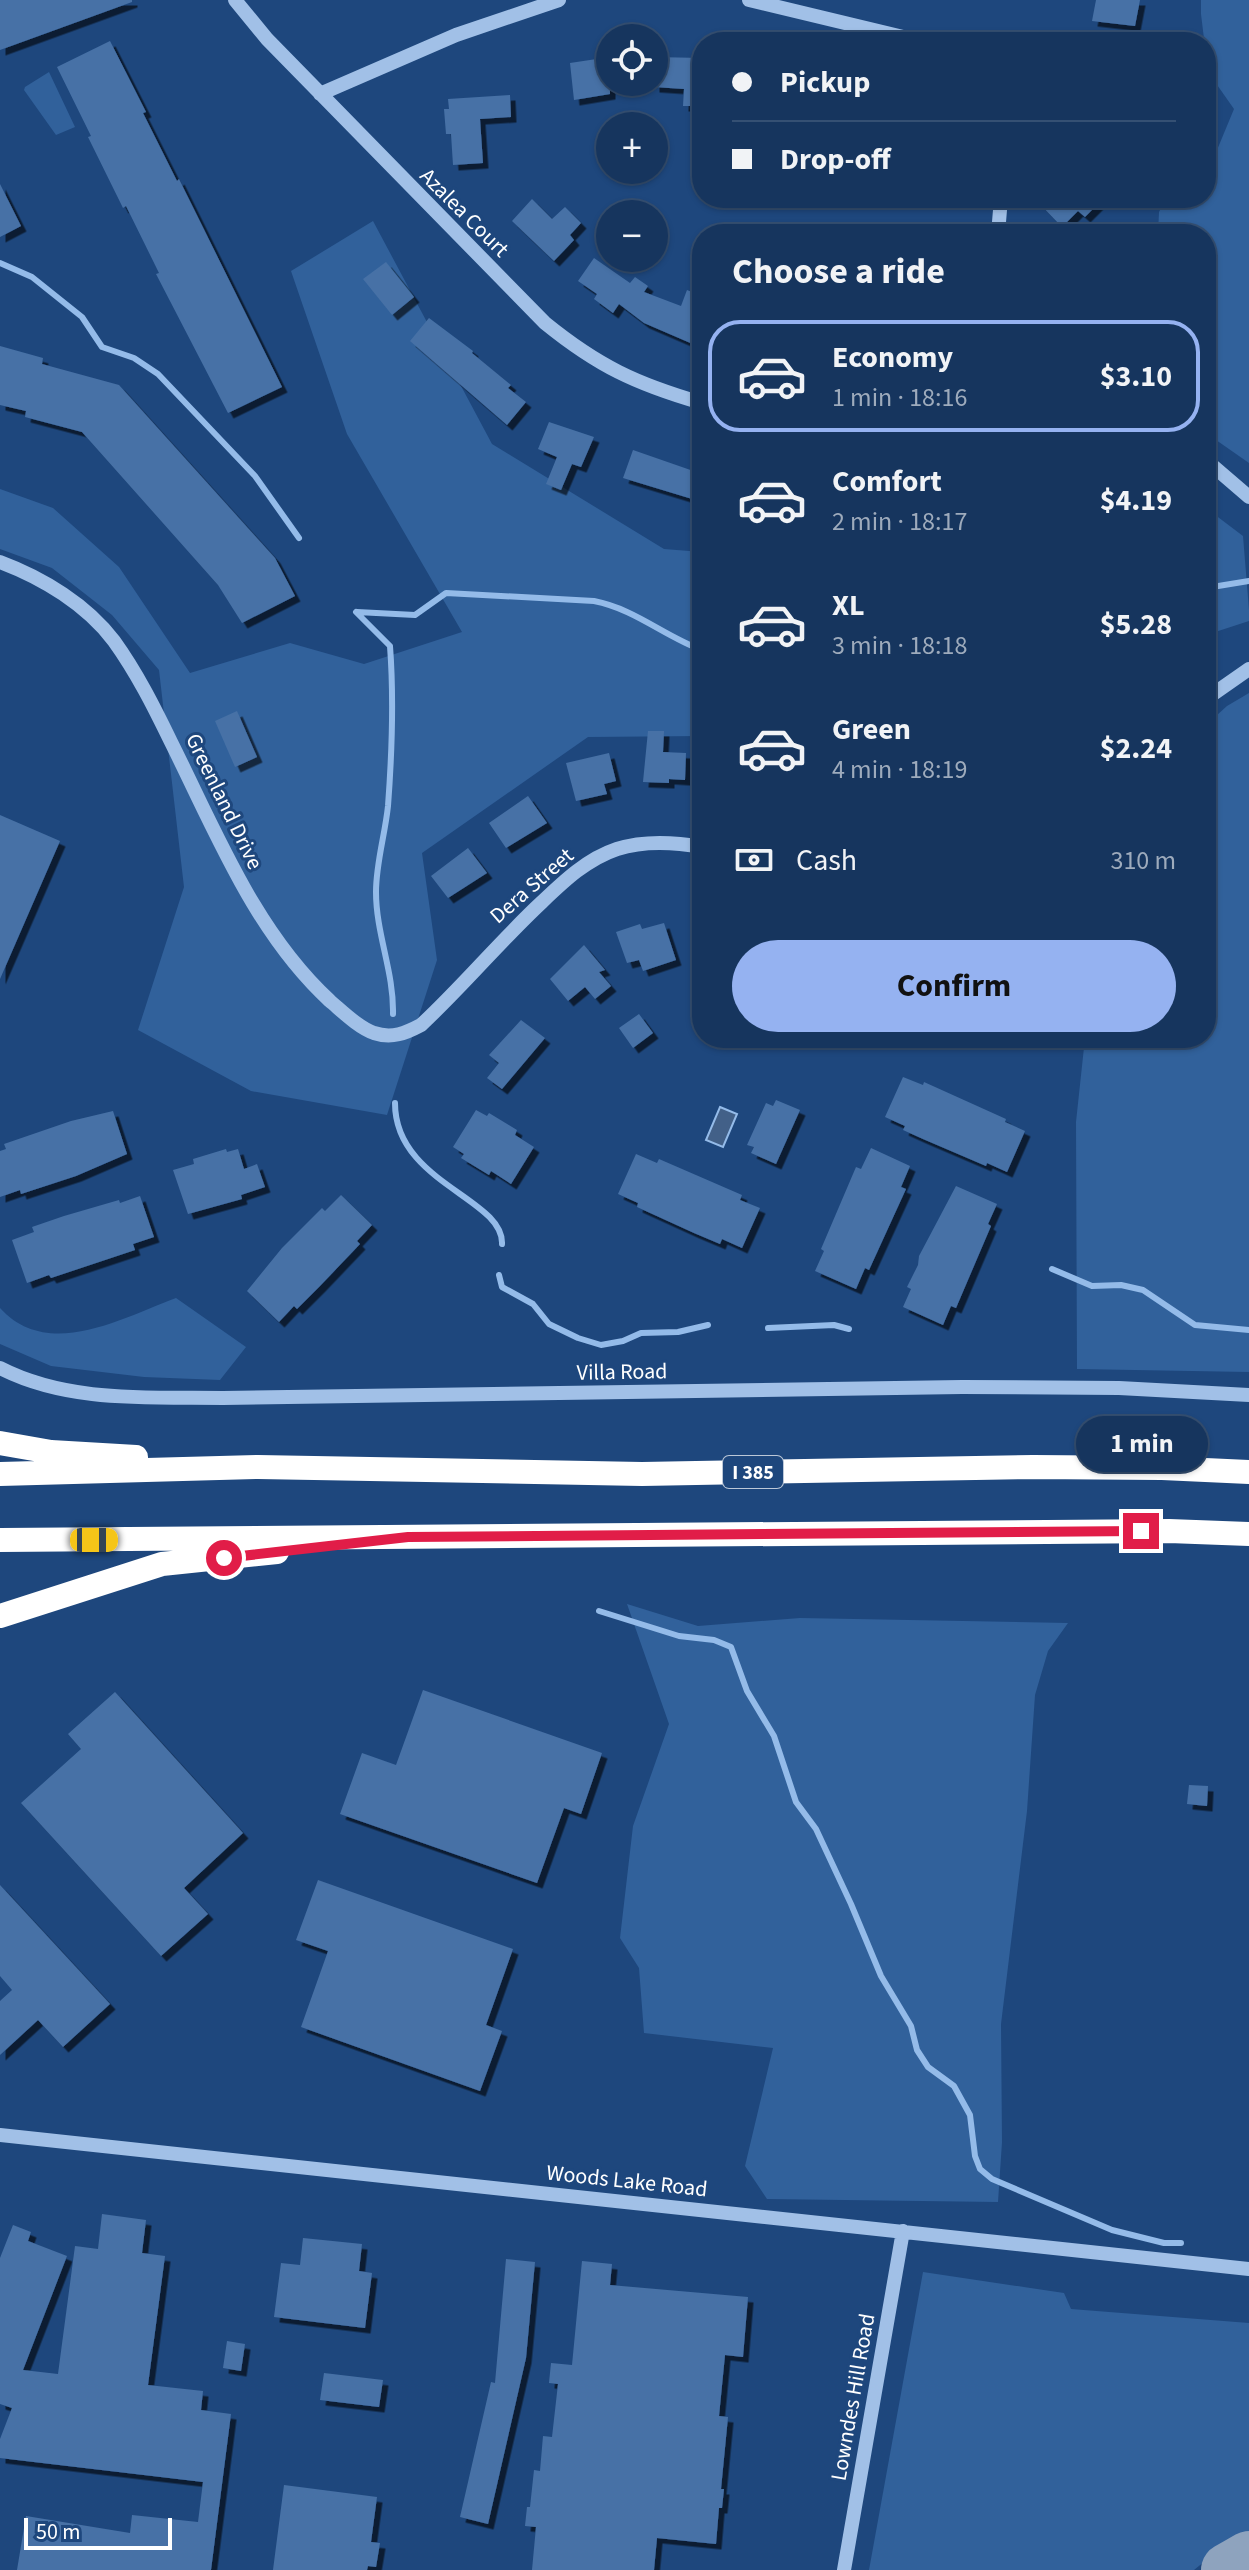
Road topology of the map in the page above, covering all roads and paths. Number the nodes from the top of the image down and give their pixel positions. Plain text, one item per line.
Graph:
1 (235, 0) edge
2 (559, 0) edge
3 (749, 0) edge
4 (882, 32) edge
5 (320, 94) junction
6 (692, 400) edge
7 (1216, 469) edge
8 (1249, 497) edge
9 (0, 562) edge
10 (1249, 669) edge
11 (1216, 692) edge
12 (692, 845) edge
13 (421, 1025) joint
14 (0, 1368) edge
15 (1249, 1395) edge
16 (0, 1443) edge
17 (258, 1467) junction
18 (1249, 1472) edge
19 (0, 1474) edge
20 (1249, 1534) edge
21 (408, 1537) junction
22 (0, 1540) edge
23 (0, 1616) edge
24 (0, 2135) edge
25 (903, 2231) junction
26 (1249, 2269) edge
27 (844, 2570) edge

1 - 5 street, Azalea Court
2 - 5 street
3 - 4 street
5 - 6 street, Azalea Court
7 - 8 street
9 - 13 street, Greenland Drive
10 - 11 street
12 - 13 street, Dera Street
14 - 15 street, Villa Road
16 - 17 highway
17 - 18 highway, I 385
17 - 19 highway, I 385
20 - 21 highway
21 - 22 highway
21 - 23 highway
24 - 25 street, Woods Lake Road
25 - 26 street, Woods Lake Road
25 - 27 street, Lowndes Hill Road

